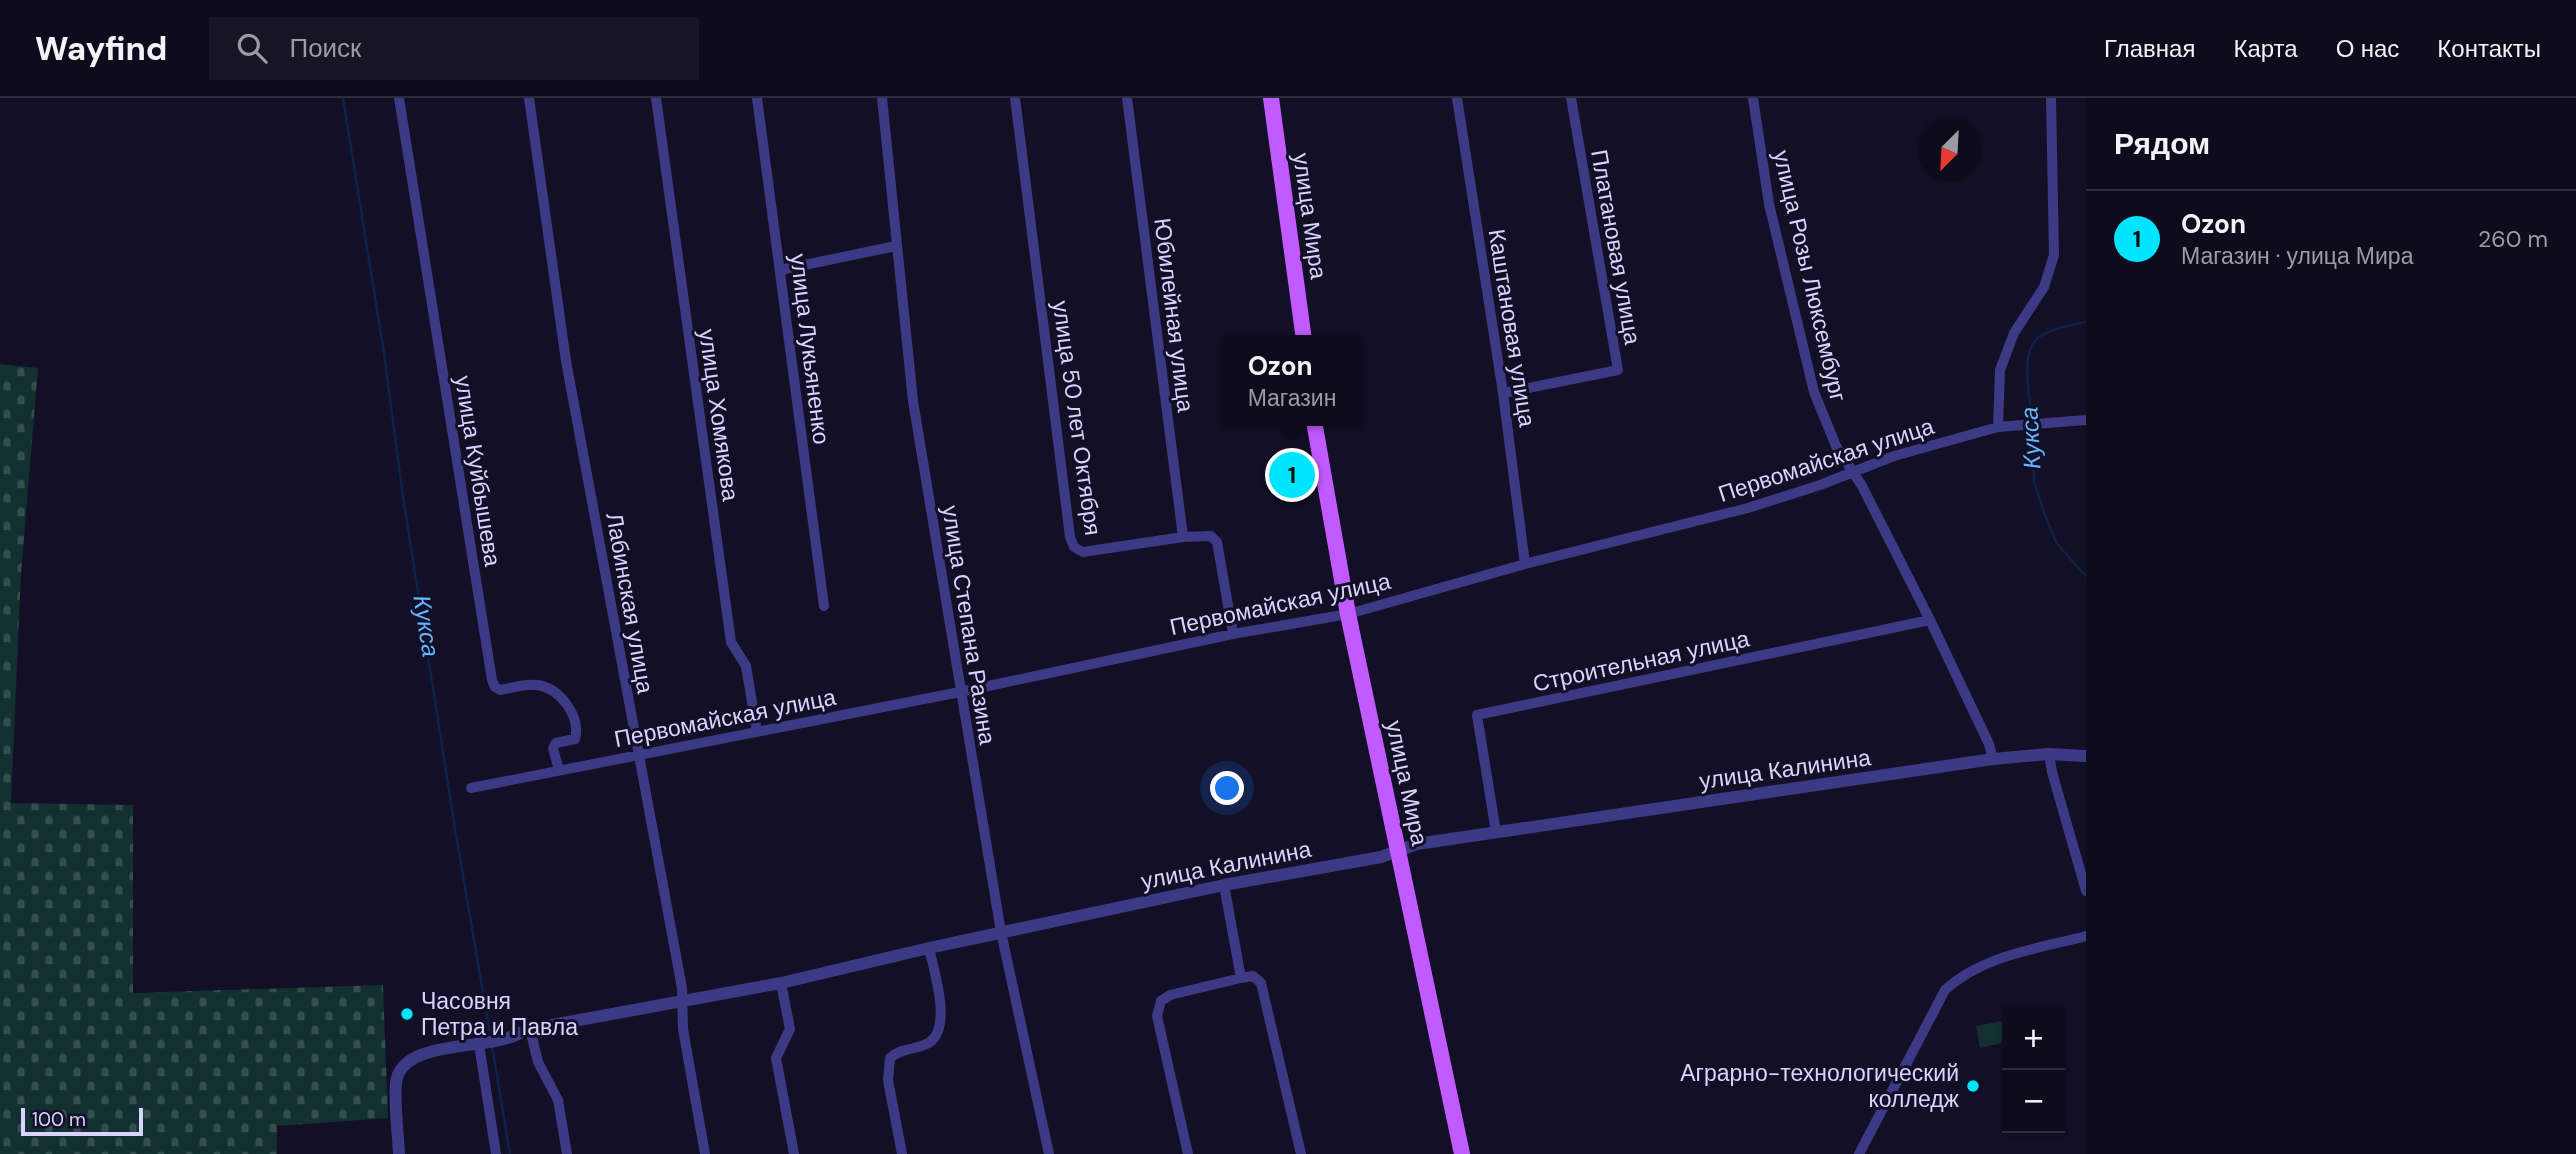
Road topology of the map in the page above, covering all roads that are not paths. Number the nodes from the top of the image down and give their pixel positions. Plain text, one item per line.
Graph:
1 (399, 98) edge
2 (530, 98) edge
3 (656, 98) edge
4 (757, 98) edge
5 (882, 98) edge
6 (1015, 98) edge
7 (1127, 98) edge
8 (1271, 98) edge
9 (1457, 98) edge
10 (1571, 98) edge
11 (1753, 98) edge
12 (2051, 98) edge
13 (896, 246) junction
14 (780, 270) junction
15 (1303, 335) edge
16 (1503, 393) junction
17 (2086, 420) edge
18 (1315, 426) edge
19 (1998, 427) junction
20 (1853, 473) junction
21 (1183, 537) junction
22 (1525, 564) junction
23 (824, 606) dead end
24 (1348, 614) junction
25 (1930, 620) junction
26 (1234, 634) junction
27 (960, 692) junction
28 (757, 732) junction
29 (2049, 754) junction
30 (638, 756) junction
31 (2086, 756) edge
32 (1993, 759) junction
33 (559, 769) junction
34 (471, 788) dead end
35 (1496, 832) junction
36 (1397, 850) junction
37 (1224, 885) junction
38 (2086, 891) edge
39 (1001, 932) junction
40 (2086, 936) edge
41 (929, 948) junction
42 (1241, 978) junction
43 (781, 983) junction
44 (684, 1003) junction
45 (530, 1029) junction
46 (483, 1043) junction
47 (399, 1154) edge
48 (496, 1154) edge
49 (567, 1154) edge
50 (705, 1154) edge
51 (793, 1154) edge
52 (902, 1154) edge
53 (1049, 1154) edge
54 (1188, 1154) edge
55 (1301, 1154) edge
56 (1462, 1154) edge
57 (1859, 1154) edge

1 - 33 street, улица Куйбышева
2 - 30 street, Лабинская улица
3 - 28 street, улица Хомякова
4 - 14 street, улица Лукьяненко
5 - 13 street, улица Степана Разина
6 - 21 street, улица 50 лет Октября
7 - 21 street, Юбилейная улица
8 - 15 main road, улица Мира
9 - 16 street, Каштановая улица
10 - 16 street, Платановая улица
11 - 20 street, улица Розы Люксембург
12 - 19 street
13 - 14 street
13 - 27 street, улица Степана Разина
14 - 23 street, улица Лукьяненко
16 - 22 street, Каштановая улица
17 - 19 street, Первомайская улица
18 - 24 main road, улица Мира
19 - 20 street, Первомайская улица
20 - 22 street, Первомайская улица
20 - 25 street, улица Розы Люксембург
21 - 26 street, улица 50 лет Октября
22 - 24 street, Первомайская улица
24 - 26 street, Первомайская улица
24 - 36 main road, улица Мира
25 - 32 street, улица Розы Люксембург
25 - 35 street, Строительная улица
26 - 27 street, Первомайская улица
27 - 28 street, Первомайская улица
27 - 39 street, улица Степана Разина
28 - 30 street, Первомайская улица
29 - 31 street, улица Калинина
29 - 32 street, улица Калинина
29 - 38 street
30 - 33 street, Первомайская улица
30 - 44 street, Лабинская улица
32 - 35 street, улица Калинина
33 - 34 street, Первомайская улица
35 - 36 street, улица Калинина
36 - 37 street, улица Калинина
36 - 56 main road, улица Мира
37 - 39 street, улица Калинина
37 - 42 street
39 - 41 street, улица Калинина
39 - 53 street, улица Степана Разина
40 - 57 street
41 - 43 street, улица Калинина
41 - 52 street
42 - 54 street
42 - 55 street
43 - 44 street, улица Калинина
43 - 51 street
44 - 45 street, улица Калинина
44 - 50 street, Лабинская улица
45 - 46 street, улица Калинина
45 - 49 street
46 - 47 street, улица Калинина
46 - 48 street

